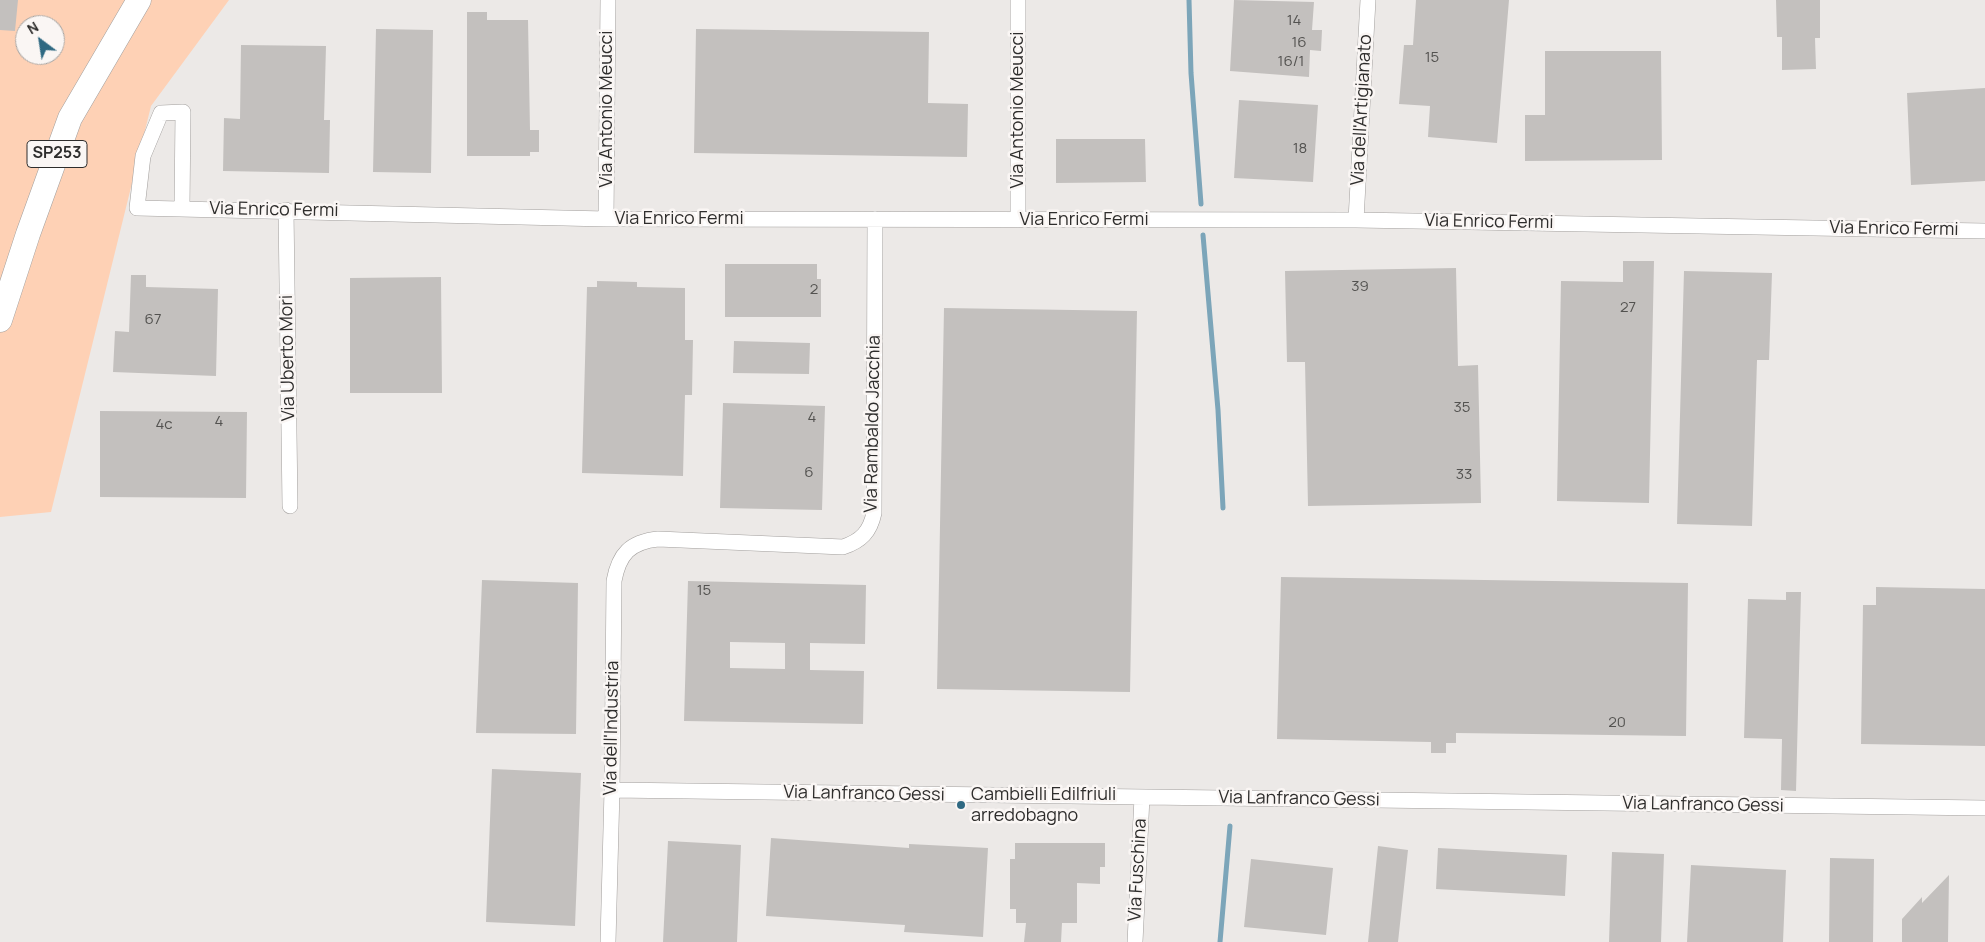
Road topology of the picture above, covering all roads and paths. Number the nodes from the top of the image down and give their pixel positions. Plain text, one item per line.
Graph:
1 (139, 0) edge
2 (608, 0) edge
3 (1018, 0) edge
4 (1368, 0) edge
5 (182, 208) junction
6 (286, 210) junction
7 (606, 219) junction
8 (875, 219) junction
9 (1018, 220) junction
10 (1356, 220) junction
11 (1985, 231) edge
12 (0, 320) edge
13 (290, 506) dead end
14 (658, 539) joint
15 (612, 790) junction
16 (1142, 797) junction
17 (1985, 808) edge
18 (608, 942) edge
19 (1135, 942) edge

1 - 12 main road, SP253
2 - 7 street, Via Antonio Meucci
3 - 9 street, Via Antonio Meucci
4 - 10 street, Via dell'Artigianato
5 - 5 street, Via Enrico Fermi
5 - 6 street, Via Enrico Fermi
6 - 7 street, Via Enrico Fermi
6 - 13 street, Via Uberto Mori
7 - 8 street, Via Enrico Fermi
8 - 9 street, Via Enrico Fermi
8 - 14 street, Via Rambaldo Jacchia
9 - 10 street, Via Enrico Fermi
10 - 11 street, Via Enrico Fermi
14 - 15 street, Via dell'Industria
15 - 16 street, Via Lanfranco Gessi
15 - 18 street, Via dell'Industria
16 - 17 street, Via Lanfranco Gessi
16 - 19 street, Via Fuschina

